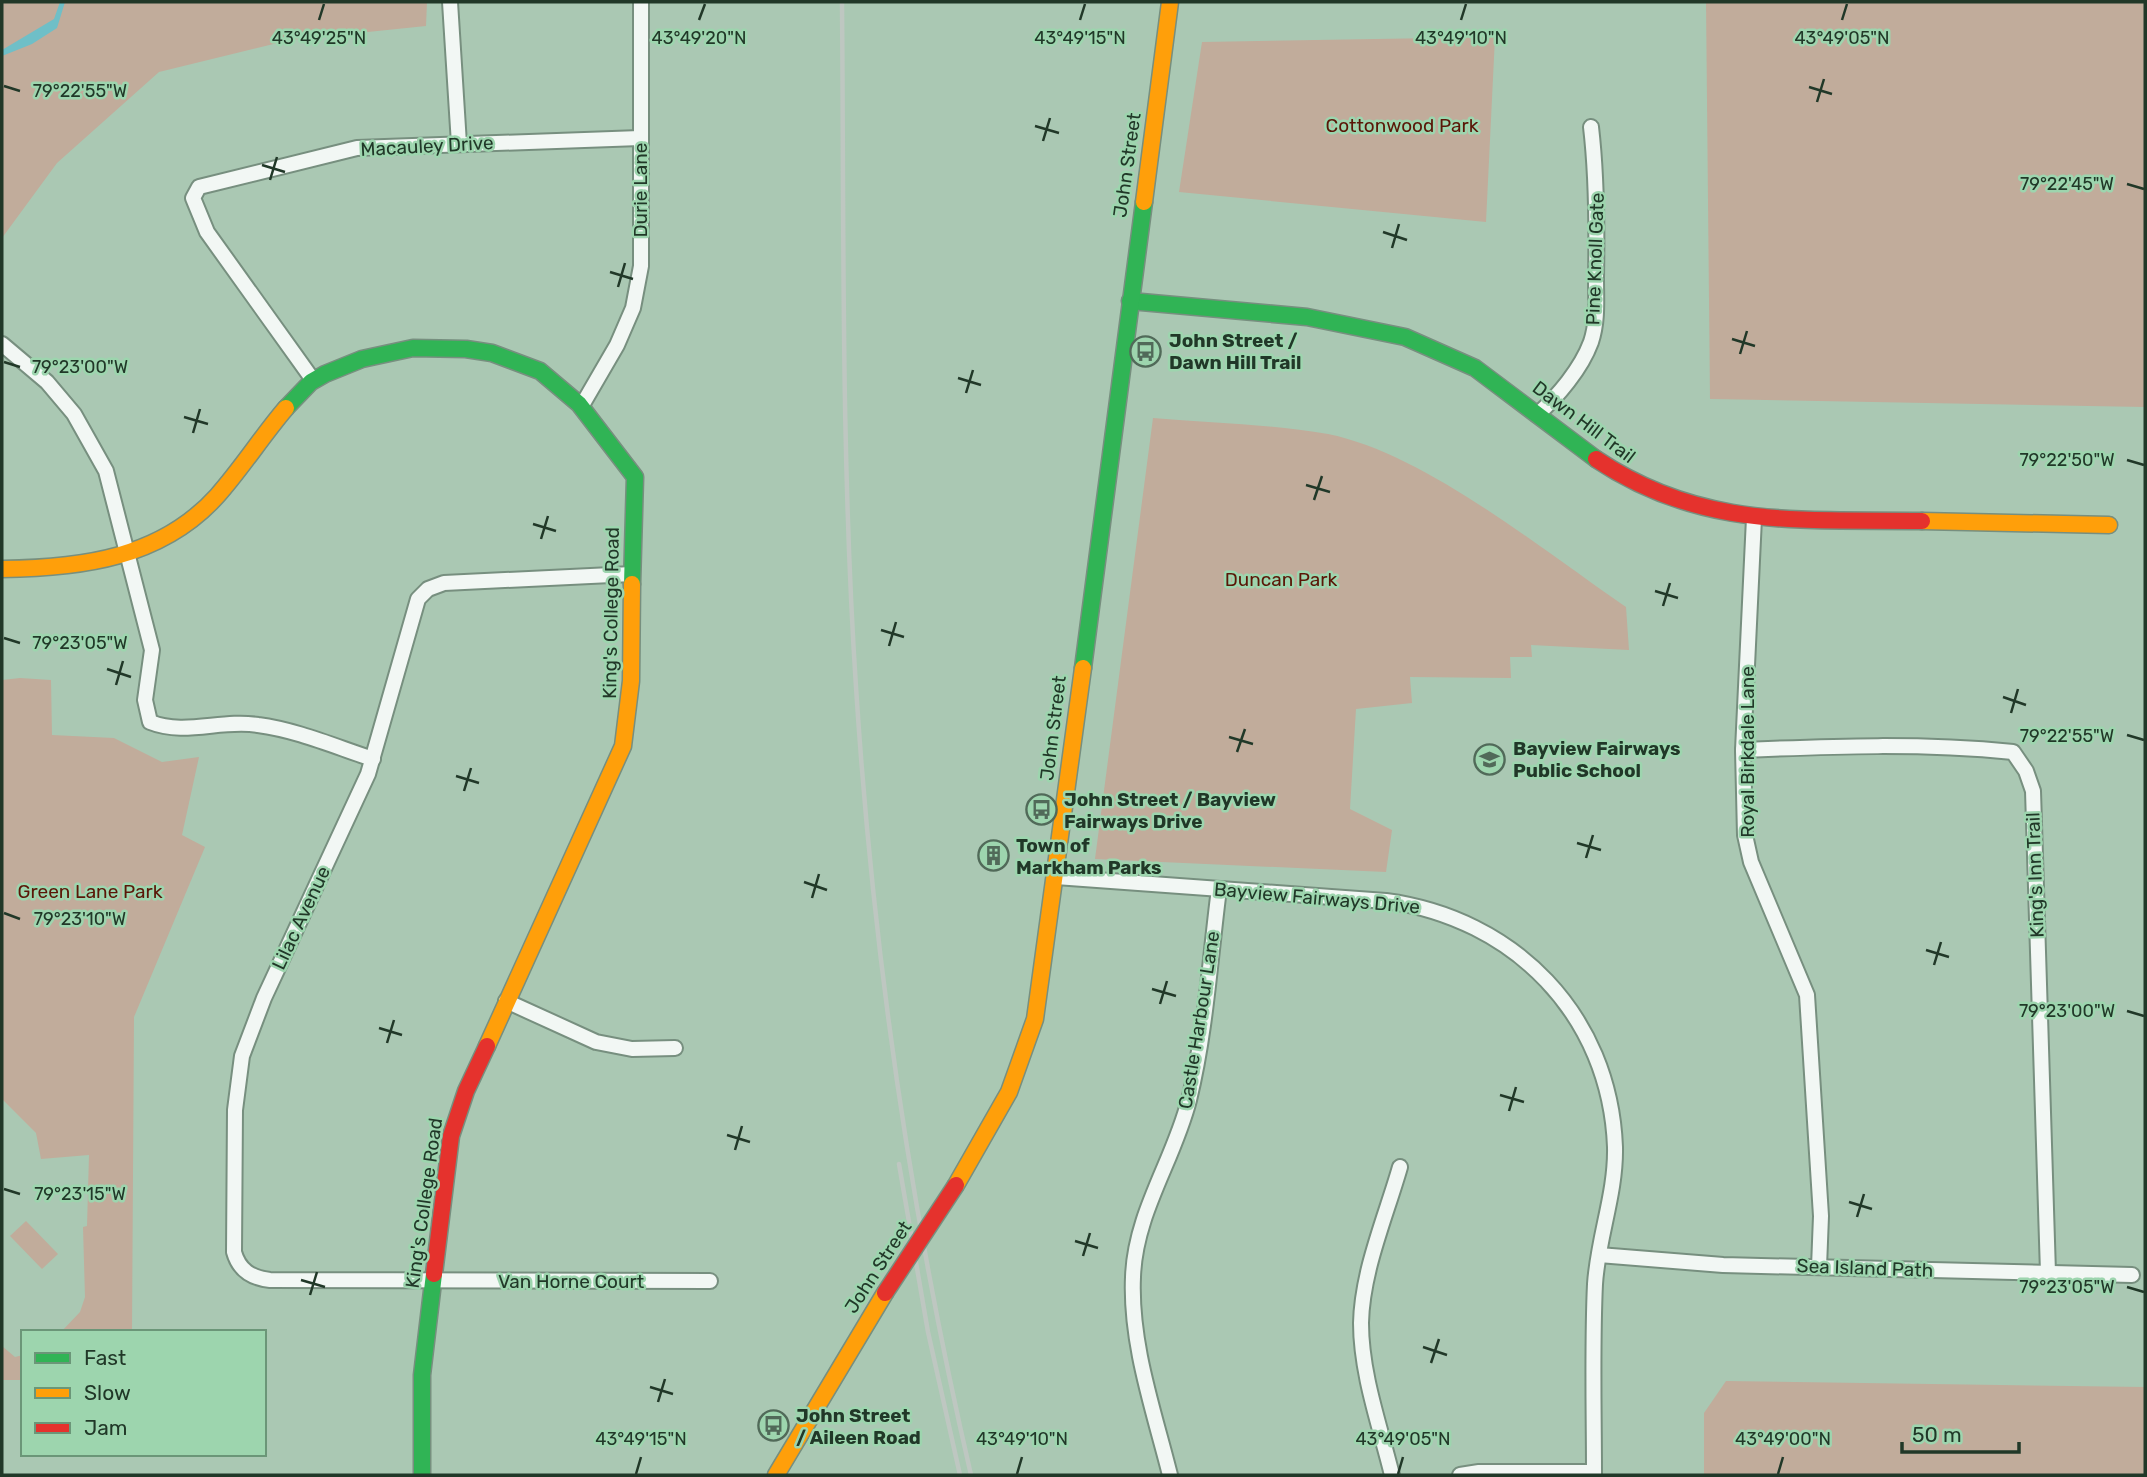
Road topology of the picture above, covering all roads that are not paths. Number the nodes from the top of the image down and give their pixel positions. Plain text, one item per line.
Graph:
1 (450, 2) edge
2 (641, 2) edge
3 (1170, 2) edge
4 (1591, 127) dead end
5 (640, 138) junction
6 (459, 144) junction
7 (1130, 301) junction
8 (2, 344) edge
9 (313, 380) junction
10 (581, 407) junction
11 (1537, 415) junction
12 (1754, 518) junction
13 (2109, 525) dead end
14 (126, 554) junction
15 (2, 569) edge
16 (632, 574) junction
17 (1743, 750) junction
18 (373, 759) junction
19 (1056, 877) junction
20 (1219, 889) junction
21 (506, 1001) junction
22 (675, 1048) dead end
23 (1400, 1167) dead end
24 (1599, 1255) junction
25 (1819, 1267) junction
26 (2048, 1273) junction
27 (2132, 1275) dead end
28 (433, 1280) junction
29 (710, 1282) dead end
30 (1594, 1474) edge
31 (422, 1475) edge
32 (776, 1475) edge
33 (1170, 1475) edge
34 (1392, 1475) edge
35 (1460, 1475) edge

1 - 6 street
2 - 5 street, Durie Lane
3 - 7 street, John Street
4 - 11 street, Pine Knoll Gate
5 - 6 street, Macauley Drive
5 - 10 street, Durie Lane
6 - 9 street, Macauley Drive
7 - 11 street, Dawn Hill Trail
7 - 19 street, John Street
8 - 14 street
9 - 10 street, King's College Road
9 - 14 street, King's College Road
10 - 16 street, King's College Road
11 - 12 street, Dawn Hill Trail
12 - 13 street, Dawn Hill Trail
12 - 17 street, Royal Birkdale Lane
14 - 15 street, King's College Road
14 - 18 street
16 - 18 street, Lilac Avenue
16 - 21 street, King's College Road
17 - 25 street, Royal Birkdale Lane
17 - 26 street, King's Inn Trail
18 - 28 street, Lilac Avenue
19 - 20 street, Bayview Fairways Drive
19 - 32 street, John Street, bridge
20 - 24 street, Bayview Fairways Drive
20 - 33 street, Castle Harbour Lane
21 - 22 street
21 - 28 street, King's College Road
23 - 34 street
24 - 25 street, Sea Island Path
24 - 30 street, Bayview Fairways Drive
25 - 26 street, Sea Island Path
26 - 27 street, Sea Island Path
28 - 29 street, Van Horne Court
28 - 31 street, King's College Road
30 - 35 street

